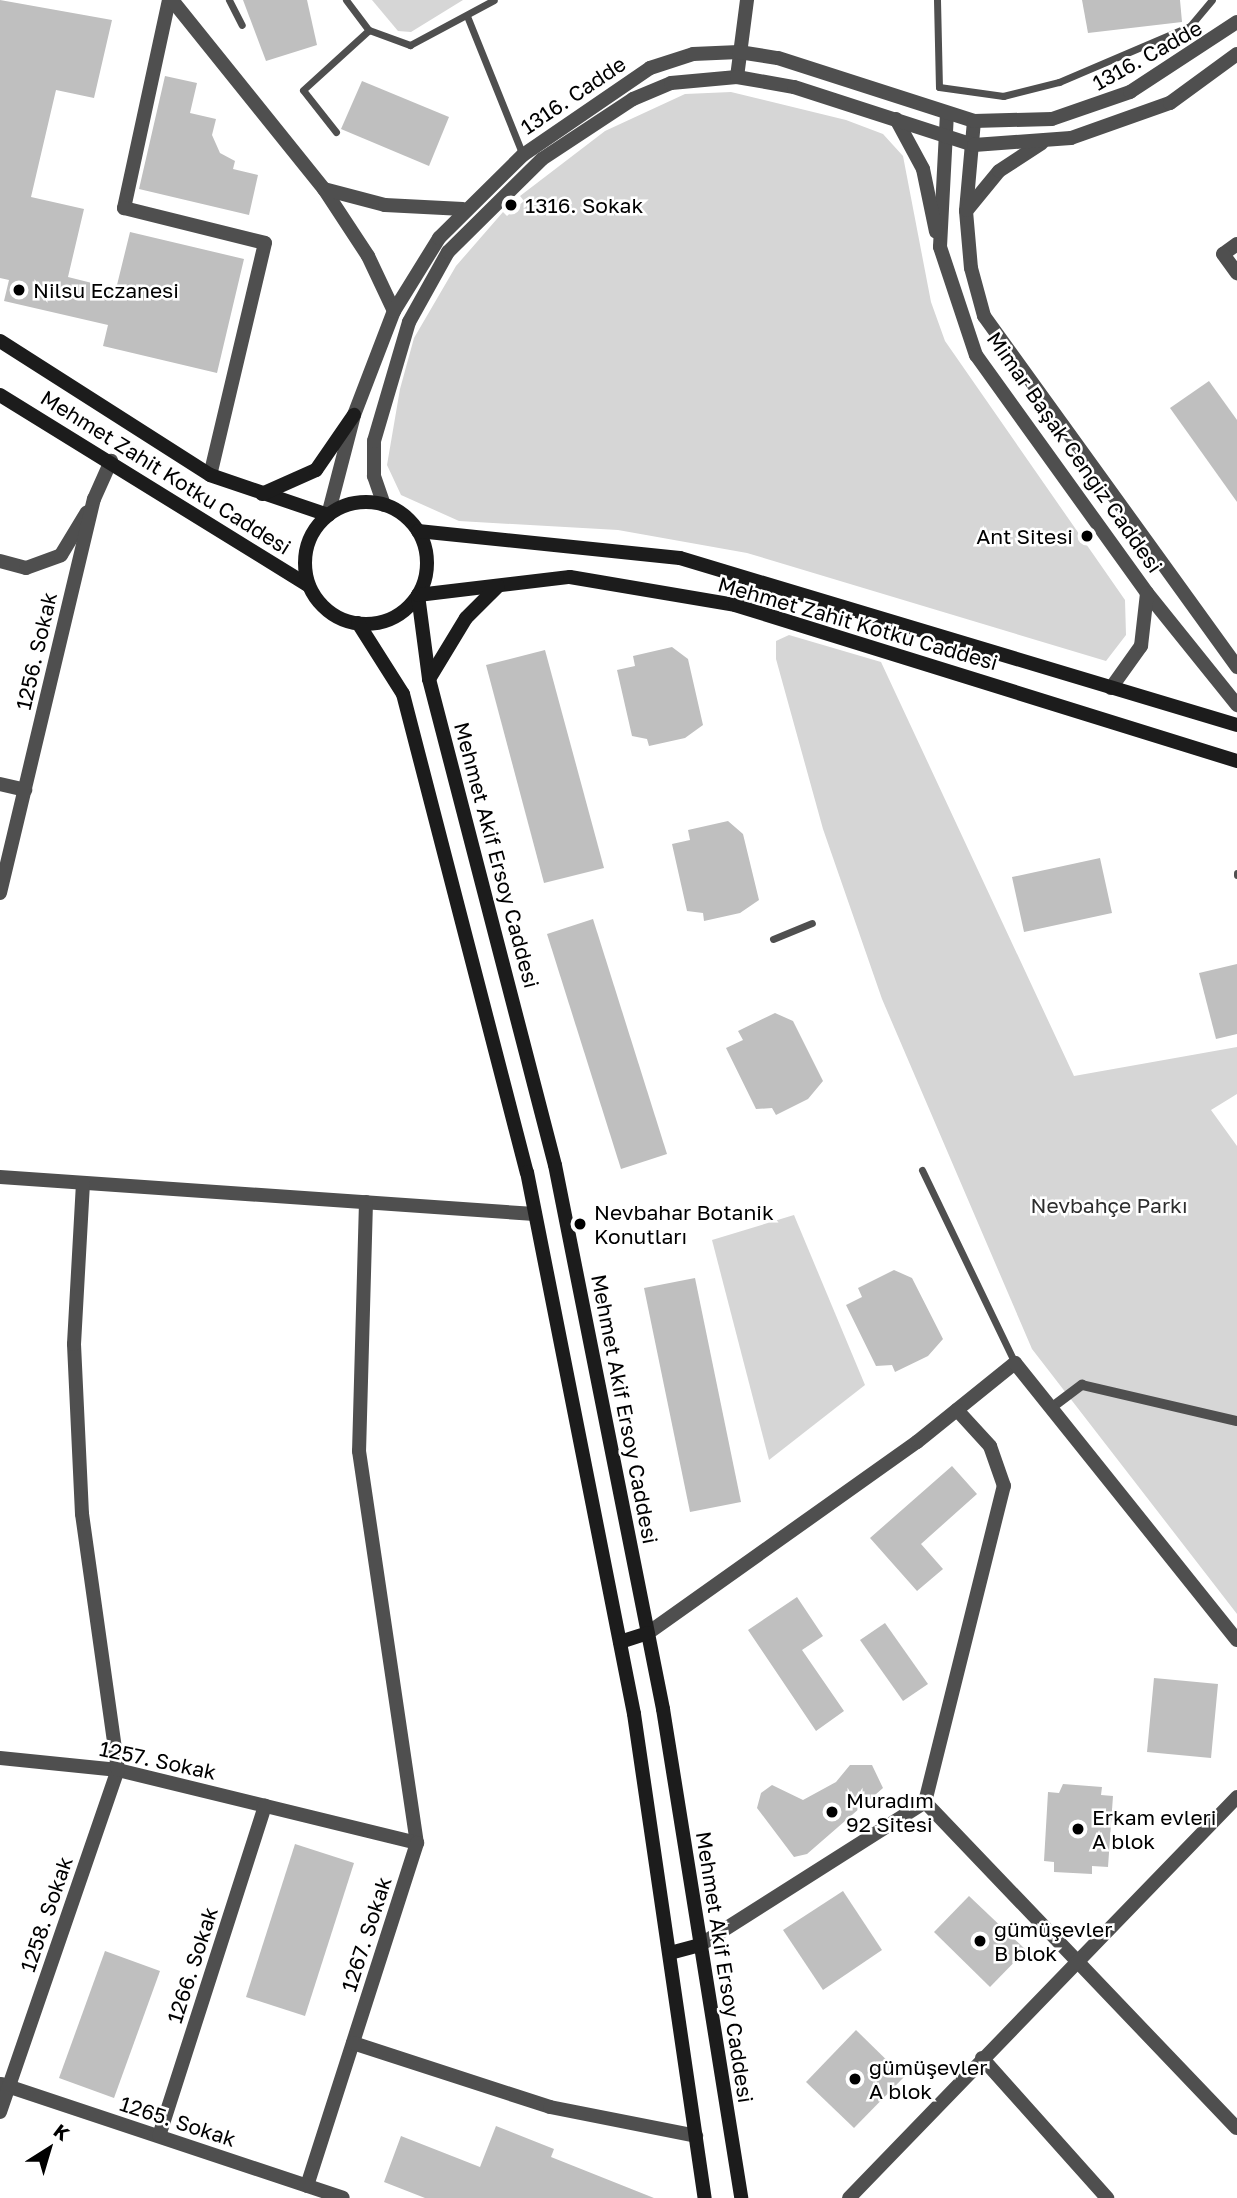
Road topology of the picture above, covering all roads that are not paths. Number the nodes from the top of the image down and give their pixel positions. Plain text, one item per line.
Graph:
1 (170, 0) edge
2 (229, 0) edge
3 (346, 0) edge
4 (494, 0) edge
5 (747, 0) edge
6 (937, 0) edge
7 (1212, 0) edge
8 (467, 16) junction
9 (1237, 22) edge
10 (242, 25) dead end
11 (369, 30) junction
12 (738, 52) junction
13 (1237, 54) edge
14 (737, 77) junction
15 (947, 113) junction
16 (896, 119) junction
17 (974, 121) junction
18 (336, 132) dead end
19 (948, 137) junction
20 (1046, 140) junction
21 (974, 145) junction
22 (523, 155) junction
23 (324, 189) junction
24 (463, 209) junction
25 (966, 211) junction
26 (1237, 244) edge
27 (940, 247) junction
28 (1237, 273) edge
29 (394, 312) junction
30 (0, 341) edge
31 (0, 395) edge
32 (0, 404) edge
33 (31, 412) junction
34 (354, 415) junction
35 (111, 461) junction
36 (210, 475) junction
37 (262, 494) junction
38 (94, 499) junction
39 (384, 505) junction
40 (328, 514) junction
41 (418, 531) junction
42 (0, 561) edge
43 (309, 586) junction
44 (498, 586) junction
45 (1147, 593) junction
46 (418, 595) junction
47 (358, 623) junction
48 (1237, 667) edge
49 (429, 679) junction
50 (1111, 688) junction
51 (1237, 705) edge
52 (1237, 725) edge
53 (1237, 761) edge
54 (0, 784) edge
55 (25, 790) junction
56 (0, 893) edge
57 (812, 923) dead end
58 (774, 939) dead end
59 (922, 1170) dead end
60 (0, 1177) edge
61 (83, 1183) junction
62 (366, 1202) junction
63 (535, 1214) junction
64 (1015, 1363) junction
65 (1051, 1408) junction
66 (957, 1410) junction
67 (1237, 1421) edge
68 (648, 1633) junction
69 (1237, 1640) edge
70 (620, 1642) junction
71 (0, 1758) edge
72 (118, 1770) junction
73 (1237, 1797) edge
74 (925, 1802) junction
75 (265, 1806) junction
76 (416, 1843) junction
77 (700, 1945) junction
78 (670, 1953) junction
79 (1076, 1960) junction
80 (353, 2043) junction
81 (982, 2058) junction
82 (4, 2085) edge
83 (0, 2112) edge
84 (1237, 2128) edge
85 (159, 2136) junction
86 (696, 2136) junction
87 (307, 2186) junction
88 (343, 2198) edge
89 (705, 2198) edge
90 (741, 2198) edge
91 (849, 2198) edge
92 (1107, 2198) edge

1 - 23 street
1 - 36 street
2 - 10 lane
3 - 11 lane
4 - 8 lane
5 - 12 street
6 - 7 lane
8 - 11 lane
8 - 22 lane
9 - 17 street, 1316. Cadde
11 - 18 lane
12 - 14 street
12 - 15 street, 1316. Cadde
12 - 22 street, 1316. Cadde
13 - 20 street, 1316. Cadde
14 - 16 street, 1316. Cadde
14 - 39 street, 1316. Cadde
15 - 17 street, 1316. Cadde
15 - 19 street, Mimar Başak Cengiz Caddesi
16 - 19 street, 1316. Cadde
16 - 27 street
17 - 21 street, Mimar Başak Cengiz Caddesi
19 - 21 street, 1316. Cadde
19 - 27 street, Mimar Başak Cengiz Caddesi
20 - 21 street, 1316. Cadde
20 - 25 street
21 - 25 street, Mimar Başak Cengiz Caddesi
22 - 24 street, 1316. Cadde
23 - 24 street
23 - 29 street
24 - 29 street, 1316. Cadde
25 - 48 street, Mimar Başak Cengiz Caddesi
26 - 28 street
27 - 45 street, Mimar Başak Cengiz Caddesi
29 - 34 street, 1316. Cadde
30 - 36 main road, Mehmet Zahit Kotku Caddesi
31 - 33 main road, Mehmet Zahit Kotku Caddesi
32 - 33 main road
33 - 35 main road, Mehmet Zahit Kotku Caddesi
34 - 37 main road
34 - 40 street, 1316. Cadde
35 - 38 street, 1256. Sokak
35 - 43 main road, Mehmet Zahit Kotku Caddesi
36 - 37 main road, Mehmet Zahit Kotku Caddesi
37 - 40 main road, Mehmet Zahit Kotku Caddesi
38 - 42 street
38 - 55 street, 1256. Sokak
39 - 40 main road
39 - 41 main road
40 - 43 main road
41 - 46 main road
41 - 50 main road, Mehmet Zahit Kotku Caddesi
43 - 47 main road
44 - 46 main road, Mehmet Zahit Kotku Caddesi
44 - 49 main road
44 - 53 main road, Mehmet Zahit Kotku Caddesi
45 - 50 street
45 - 51 street, Mimar Başak Cengiz Caddesi
46 - 47 main road
46 - 49 main road, Mehmet Akif Ersoy Caddesi
47 - 63 main road
49 - 68 main road, Mehmet Akif Ersoy Caddesi
50 - 52 main road, Mehmet Zahit Kotku Caddesi
54 - 55 street
55 - 56 street, 1256. Sokak
57 - 58 lane
59 - 64 lane
60 - 61 street
61 - 62 street
61 - 72 street
62 - 63 street
62 - 76 street
63 - 70 main road
64 - 65 street
64 - 66 street
65 - 67 street
65 - 69 street
66 - 68 street
66 - 74 street
68 - 70 main road
68 - 77 main road, Mehmet Akif Ersoy Caddesi
70 - 78 main road
71 - 72 street, 1257. Sokak
72 - 75 street, 1257. Sokak
72 - 82 street, 1258. Sokak
73 - 79 street
74 - 77 street
74 - 79 street
75 - 76 street
75 - 85 street, 1266. Sokak
76 - 80 street, 1267. Sokak
77 - 78 main road
77 - 90 main road, Mehmet Akif Ersoy Caddesi
78 - 86 main road
79 - 81 street
79 - 84 street
80 - 86 street
80 - 87 street, 1267. Sokak
81 - 91 street
81 - 92 street
82 - 83 street, 1258. Sokak
82 - 85 street, 1265. Sokak
85 - 87 street, 1265. Sokak
86 - 89 main road
87 - 88 street, 1265. Sokak

